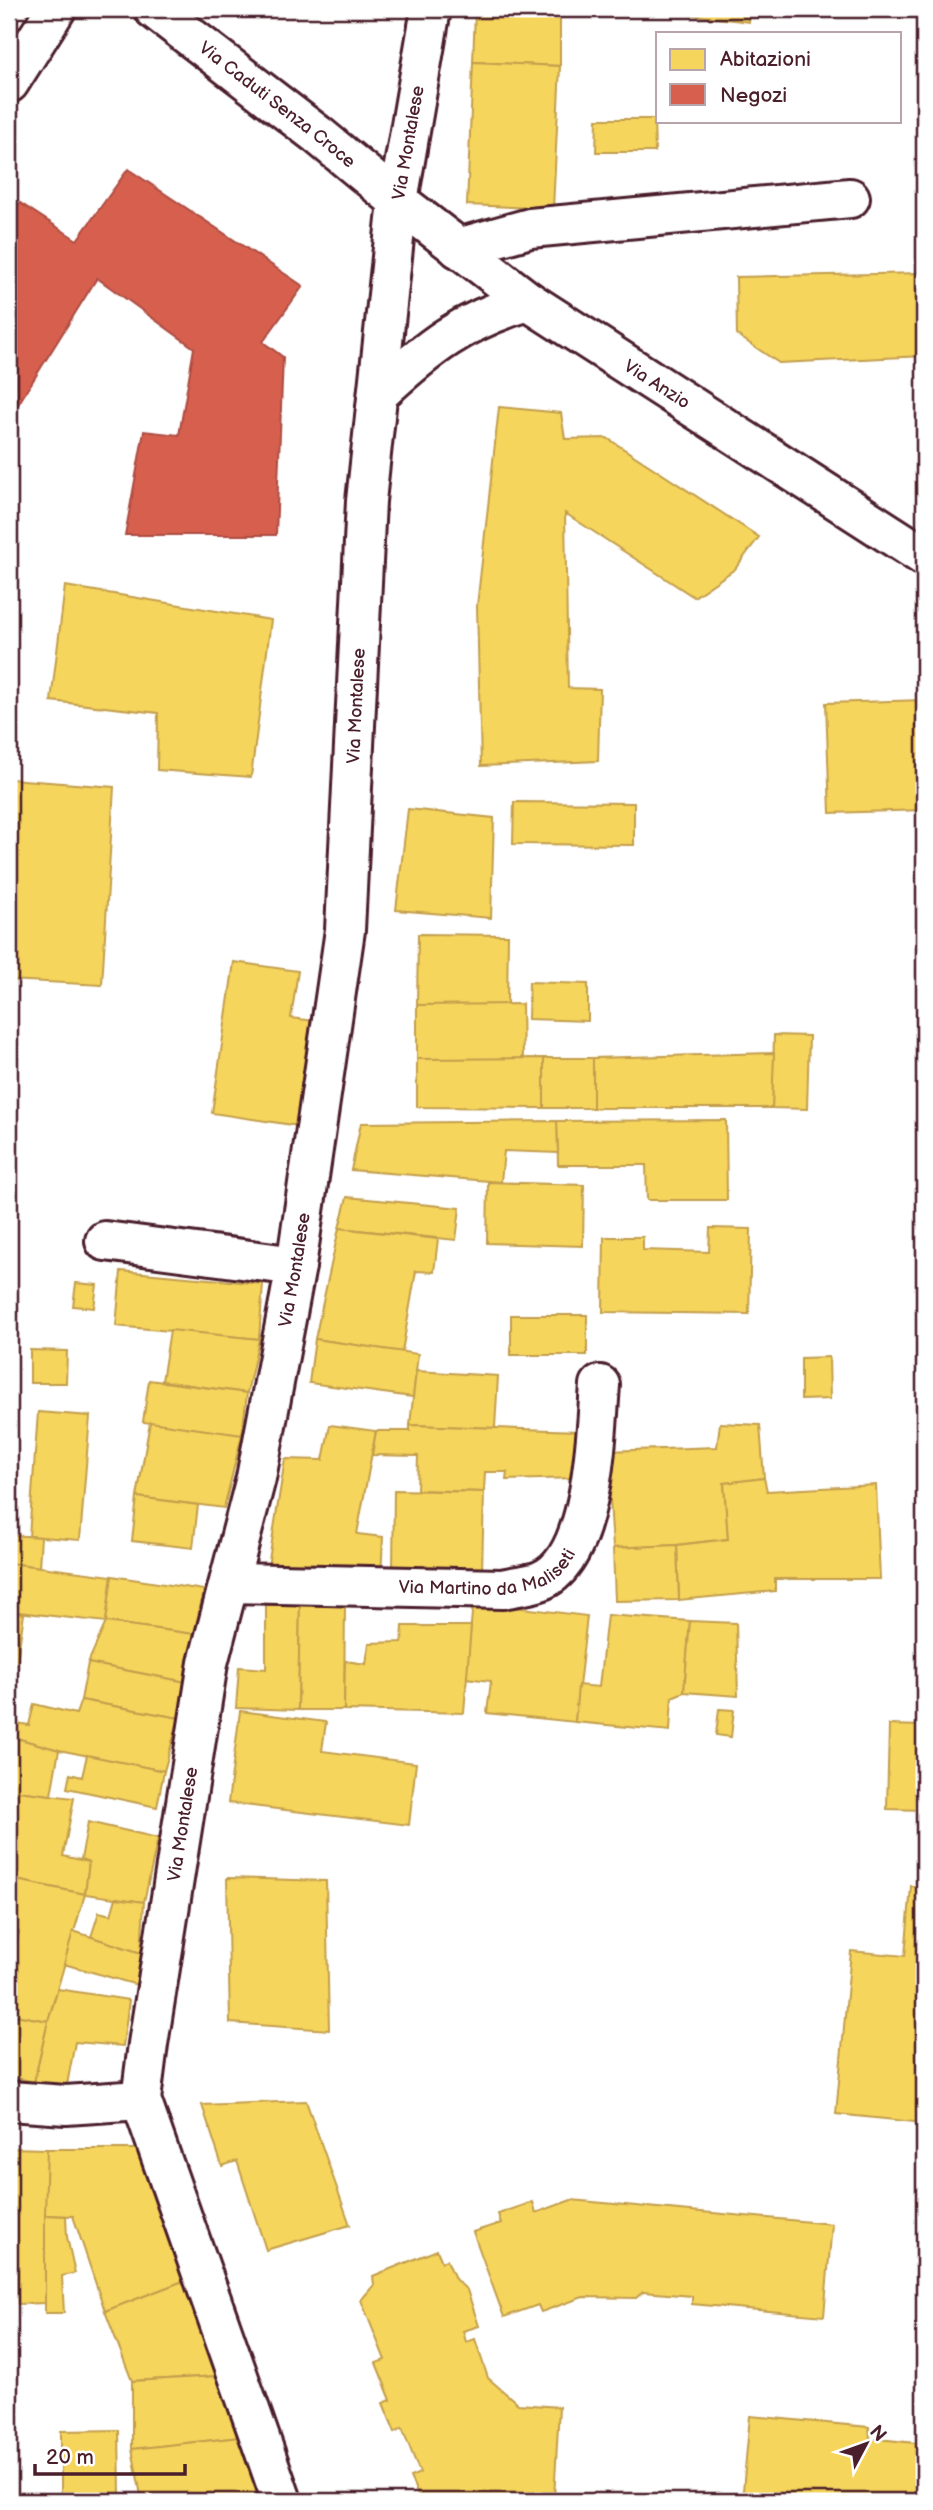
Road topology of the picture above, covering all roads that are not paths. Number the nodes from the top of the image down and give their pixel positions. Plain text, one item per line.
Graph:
1 (55, 9) edge
2 (154, 9) edge
3 (431, 9) edge
4 (9, 83) edge
5 (850, 198) dead end
6 (398, 201) junction
7 (458, 248) junction
8 (528, 301) junction
9 (379, 393) junction
10 (924, 556) edge
11 (105, 1241) dead end
12 (296, 1266) junction
13 (600, 1385) dead end
14 (230, 1584) junction
15 (141, 2100) junction
16 (9, 2101) edge
17 (282, 2501) edge

1 - 4 street
2 - 6 street, Via Caduti Senza Croce
3 - 6 street, Via Montalese
5 - 7 street
6 - 7 street, Via Anzio
6 - 9 street, Via Montalese
7 - 8 street, Via Anzio
8 - 9 street
8 - 10 street, Via Anzio
9 - 12 street, Via Montalese
11 - 12 street
12 - 14 street, Via Montalese
13 - 14 street, Via Martino da Maliseti
14 - 15 street, Via Montalese
15 - 16 street
15 - 17 street, Via Montalese

